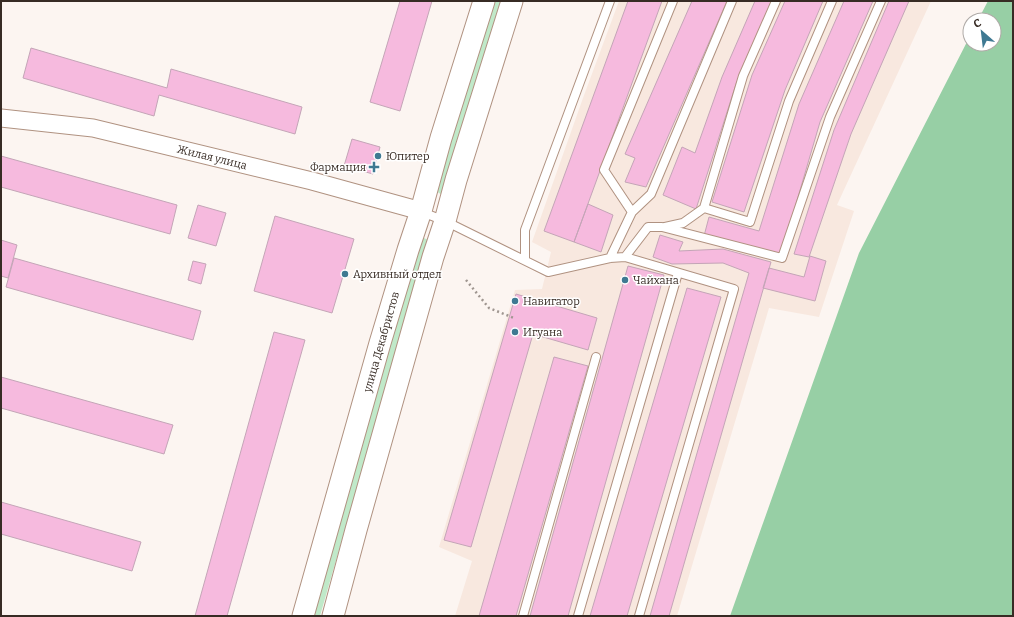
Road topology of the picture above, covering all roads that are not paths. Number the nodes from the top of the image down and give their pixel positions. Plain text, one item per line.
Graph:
1 (484, 1) edge
2 (512, 1) edge
3 (610, 1) edge
4 (673, 1) edge
5 (732, 1) edge
6 (776, 1) edge
7 (832, 1) edge
8 (881, 1) edge
9 (1, 118) edge
10 (704, 208) junction
11 (421, 211) junction
12 (632, 212) junction
13 (445, 221) junction
14 (662, 227) junction
15 (625, 257) junction
16 (610, 258) junction
17 (525, 260) junction
18 (678, 273) junction
19 (596, 357) dead end
20 (303, 616) edge
21 (333, 616) edge
22 (523, 616) edge
23 (578, 616) edge
24 (639, 616) edge

1 - 11 street, улица Декабристов
2 - 13 street
3 - 17 lane
4 - 12 lane
5 - 12 lane
6 - 10 lane
7 - 10 lane
8 - 14 lane
9 - 11 street, Жилая улица
10 - 14 lane
11 - 13 lane
11 - 20 street, улица Декабристов
12 - 16 lane
13 - 17 lane
13 - 21 street
14 - 15 lane
15 - 16 lane
15 - 18 lane
16 - 17 lane
18 - 23 lane
18 - 24 lane
19 - 22 lane

